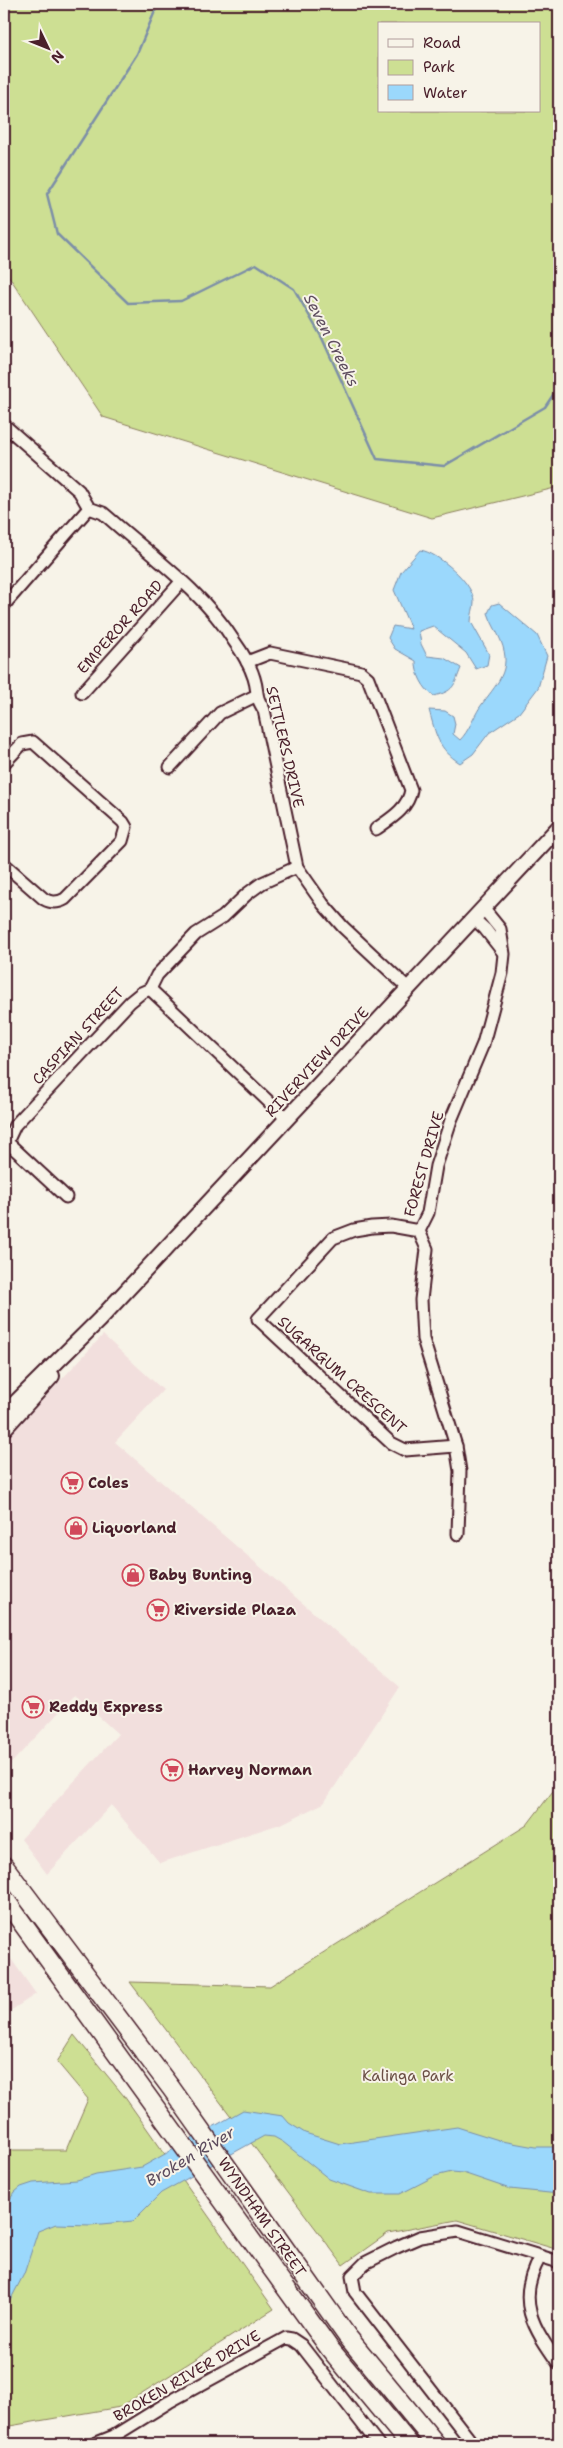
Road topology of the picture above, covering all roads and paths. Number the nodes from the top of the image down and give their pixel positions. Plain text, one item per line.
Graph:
1 (4, 425) edge
2 (89, 508) junction
3 (180, 582) junction
4 (4, 605) edge
5 (247, 662) junction
6 (82, 693) dead end
7 (255, 696) junction
8 (4, 763) edge
9 (170, 767) dead end
10 (559, 827) edge
11 (376, 829) dead end
12 (4, 864) edge
13 (297, 867) junction
14 (483, 908) junction
15 (473, 918) junction
16 (504, 954) junction
17 (408, 988) junction
18 (150, 989) junction
19 (287, 1119) junction
20 (5, 1142) edge
21 (66, 1197) dead end
22 (419, 1231) junction
23 (99, 1320) junction
24 (4, 1414) edge
25 (4, 1429) edge
26 (456, 1446) junction
27 (458, 1534) dead end
28 (4, 1866) edge
29 (4, 1898) edge
30 (75, 1959) junction
31 (72, 1990) junction
32 (540, 2257) junction
33 (559, 2262) edge
34 (559, 2364) edge
35 (94, 2444) edge
36 (378, 2444) edge
37 (409, 2444) edge
38 (436, 2444) edge
39 (473, 2444) edge

1 - 2 street, SETTLERS DRIVE
2 - 3 street, SETTLERS DRIVE
2 - 4 street
3 - 5 street, SETTLERS DRIVE
3 - 6 street, EMPEROR ROAD
5 - 7 street, SETTLERS DRIVE
5 - 11 street
7 - 9 street
7 - 13 street, SETTLERS DRIVE
8 - 12 street
10 - 14 street, RIVERVIEW DRIVE
13 - 17 street, SETTLERS DRIVE
13 - 18 street, CASPIAN STREET
14 - 15 street, RIVERVIEW DRIVE
14 - 16 street, FOREST DRIVE
15 - 16 street
15 - 17 street, RIVERVIEW DRIVE
16 - 22 street, FOREST DRIVE
17 - 19 street, RIVERVIEW DRIVE
18 - 19 street
18 - 20 street, CASPIAN STREET
19 - 23 street, RIVERVIEW DRIVE
20 - 21 street
22 - 26 street, FOREST DRIVE
22 - 26 street, SUGARGUM CRESCENT
23 - 24 street, RIVERVIEW DRIVE
23 - 25 street, RIVERVIEW DRIVE
26 - 27 street, FOREST DRIVE
28 - 30 highway, WYNDHAM STREET
29 - 31 highway, WYNDHAM STREET
30 - 31 highway
30 - 38 highway, WYNDHAM STREET
31 - 37 highway, WYNDHAM STREET
32 - 33 street
32 - 34 street
32 - 39 street
35 - 36 street, BROKEN RIVER DRIVE

